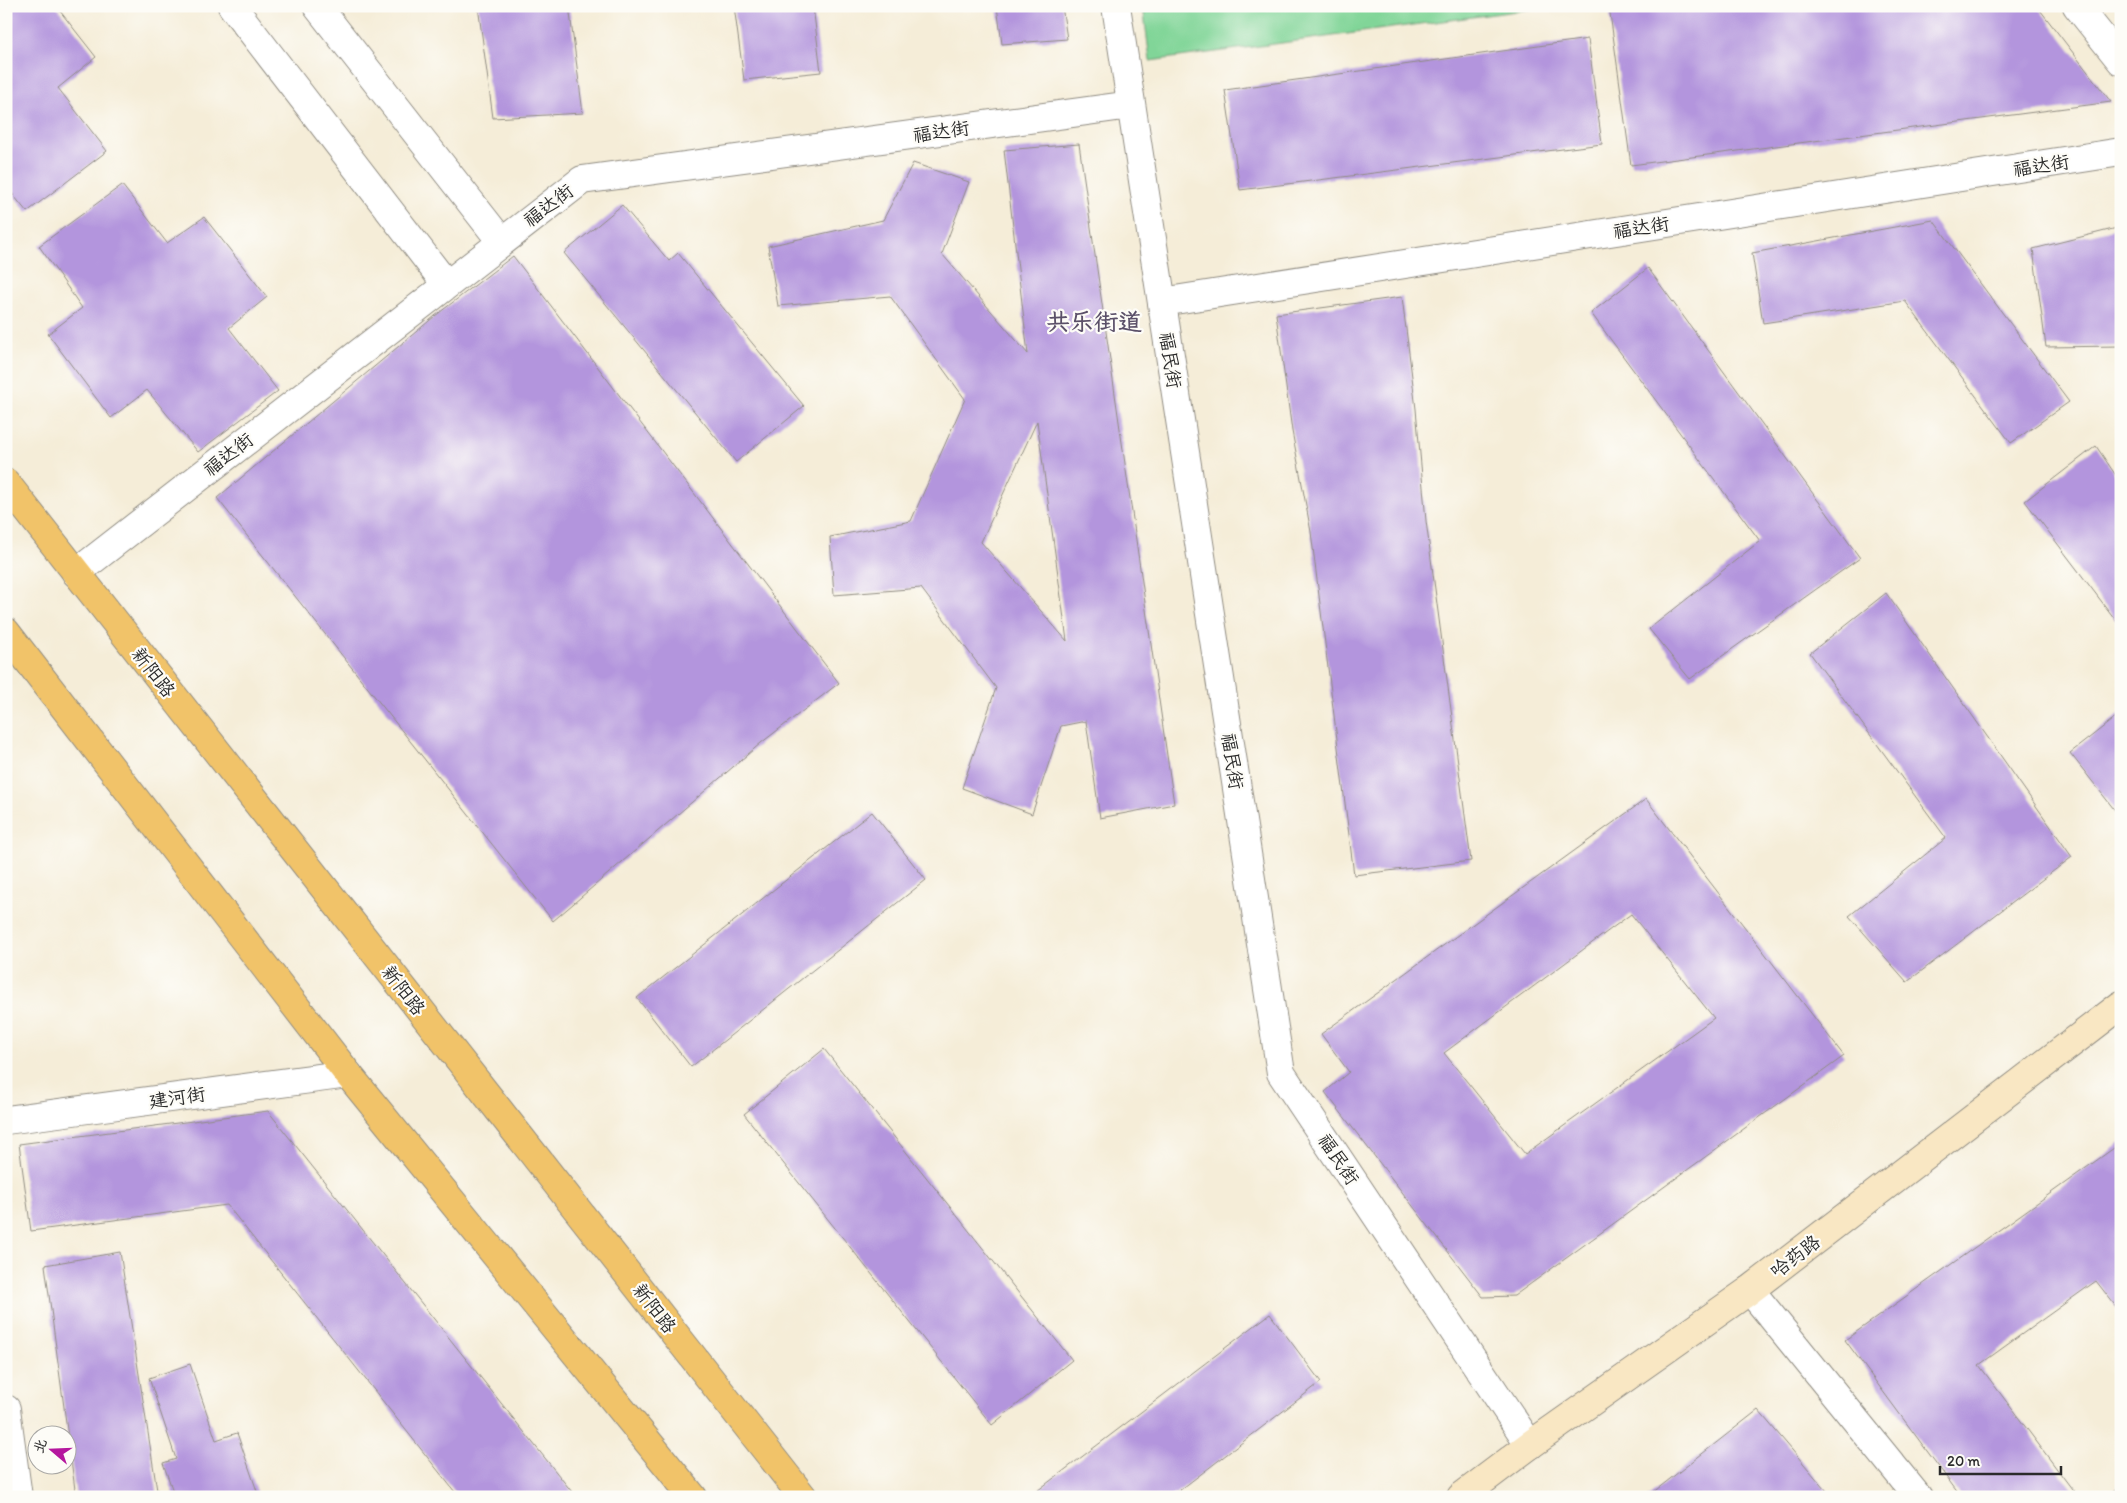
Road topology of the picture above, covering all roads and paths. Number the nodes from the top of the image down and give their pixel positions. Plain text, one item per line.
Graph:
1 (232, 6) edge
2 (317, 6) edge
3 (1116, 6) edge
4 (2077, 6) edge
5 (2121, 61) edge
6 (1131, 105) junction
7 (2121, 152) edge
8 (501, 241) junction
9 (446, 284) junction
10 (1162, 302) junction
11 (6, 483) edge
12 (76, 573) junction
13 (6, 632) edge
14 (2121, 1005) edge
15 (348, 1074) junction
16 (6, 1120) edge
17 (1750, 1290) junction
18 (6, 1409) edge
19 (1530, 1445) junction
20 (18, 1497) edge
21 (693, 1497) edge
22 (803, 1497) edge
23 (1461, 1497) edge
24 (1918, 1497) edge

1 - 9 street
2 - 8 street
3 - 6 street, 福民街
4 - 5 street
6 - 8 street, 福达街
6 - 10 street, 福民街
7 - 10 street, 福达街
8 - 9 street, 福达街
9 - 12 street, 福达街
10 - 19 street, 福民街
11 - 12 main road, 新阳路
12 - 22 main road, 新阳路
13 - 15 main road
14 - 17 main road, 哈药路
15 - 16 street, 建河街
15 - 21 main road
17 - 19 main road, 哈药路
17 - 24 street
18 - 20 street
19 - 23 main road, 哈药路

